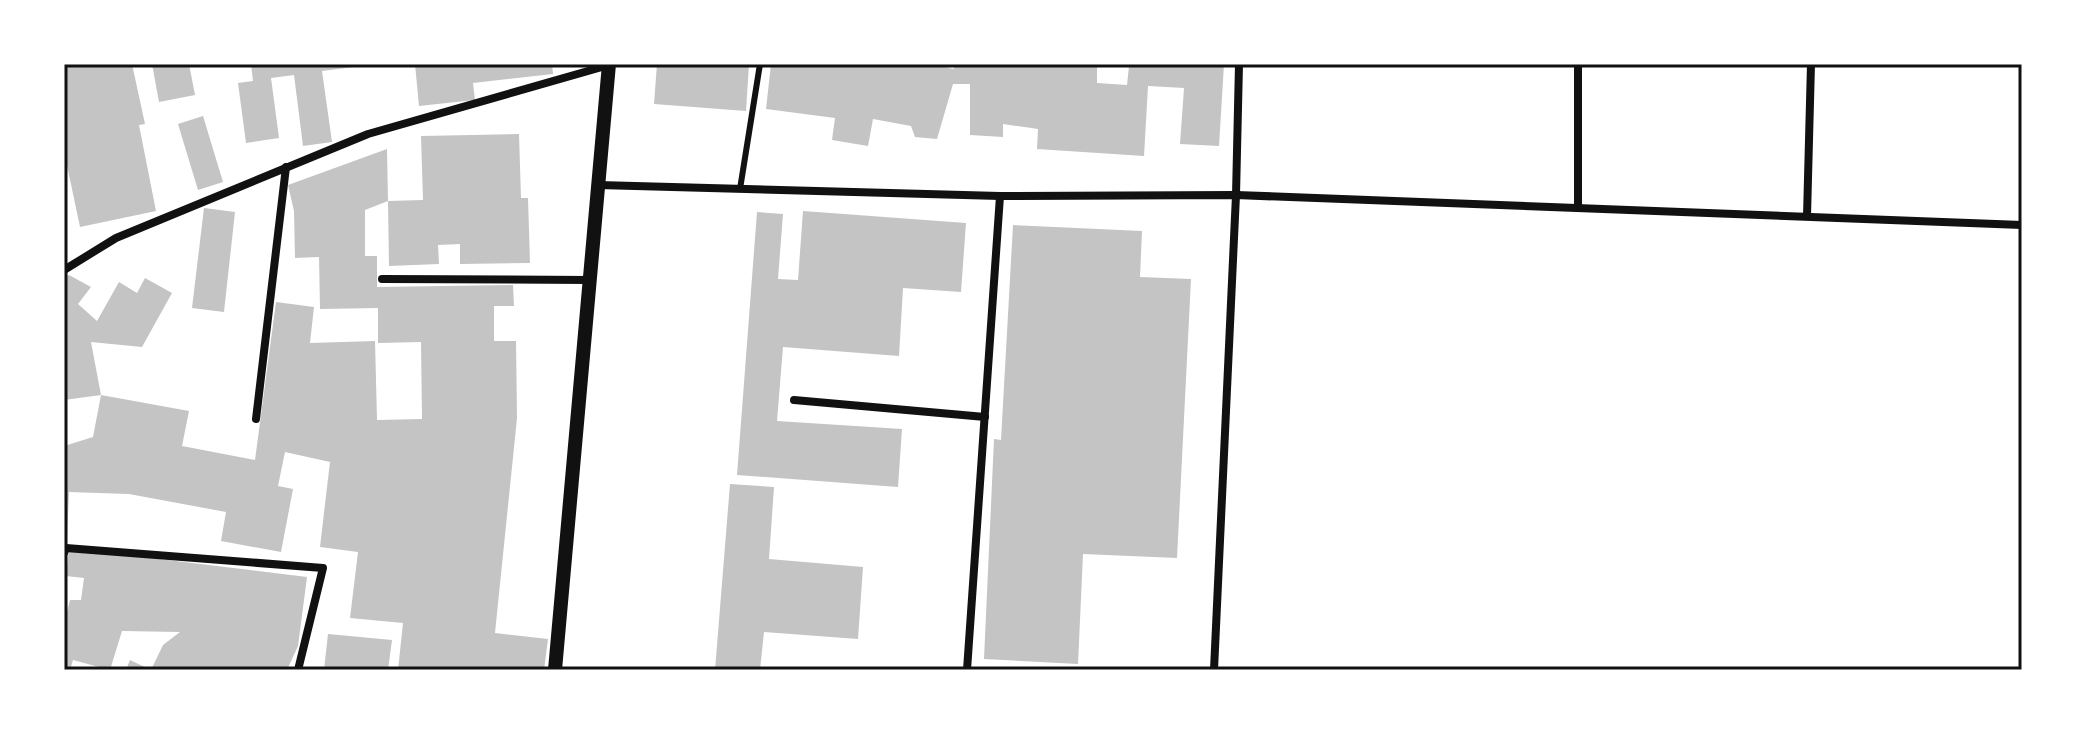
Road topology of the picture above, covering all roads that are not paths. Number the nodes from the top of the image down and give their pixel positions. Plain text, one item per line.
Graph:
1 (609, 64) edge
2 (760, 64) edge
3 (1239, 64) edge
4 (1578, 64) edge
5 (1811, 64) edge
6 (286, 167) junction
7 (598, 185) junction
8 (740, 189) junction
9 (1236, 195) junction
10 (1000, 196) junction
11 (1578, 208) junction
12 (1807, 216) junction
13 (2022, 225) edge
14 (64, 270) edge
15 (382, 279) dead end
16 (590, 280) junction
17 (794, 400) dead end
18 (985, 417) junction
19 (256, 419) dead end
20 (64, 553) edge
21 (298, 670) edge
22 (555, 670) edge
23 (967, 670) edge
24 (1214, 670) edge

1 - 6 street
1 - 7 street
2 - 8 lane
3 - 9 street
4 - 11 street
5 - 12 street
6 - 14 street
6 - 19 street
7 - 8 street
7 - 16 street
8 - 10 street
9 - 10 street
9 - 11 street
9 - 24 street
10 - 18 street
11 - 12 street
12 - 13 street
15 - 16 street
16 - 22 street
17 - 18 street
18 - 23 street
20 - 21 street

